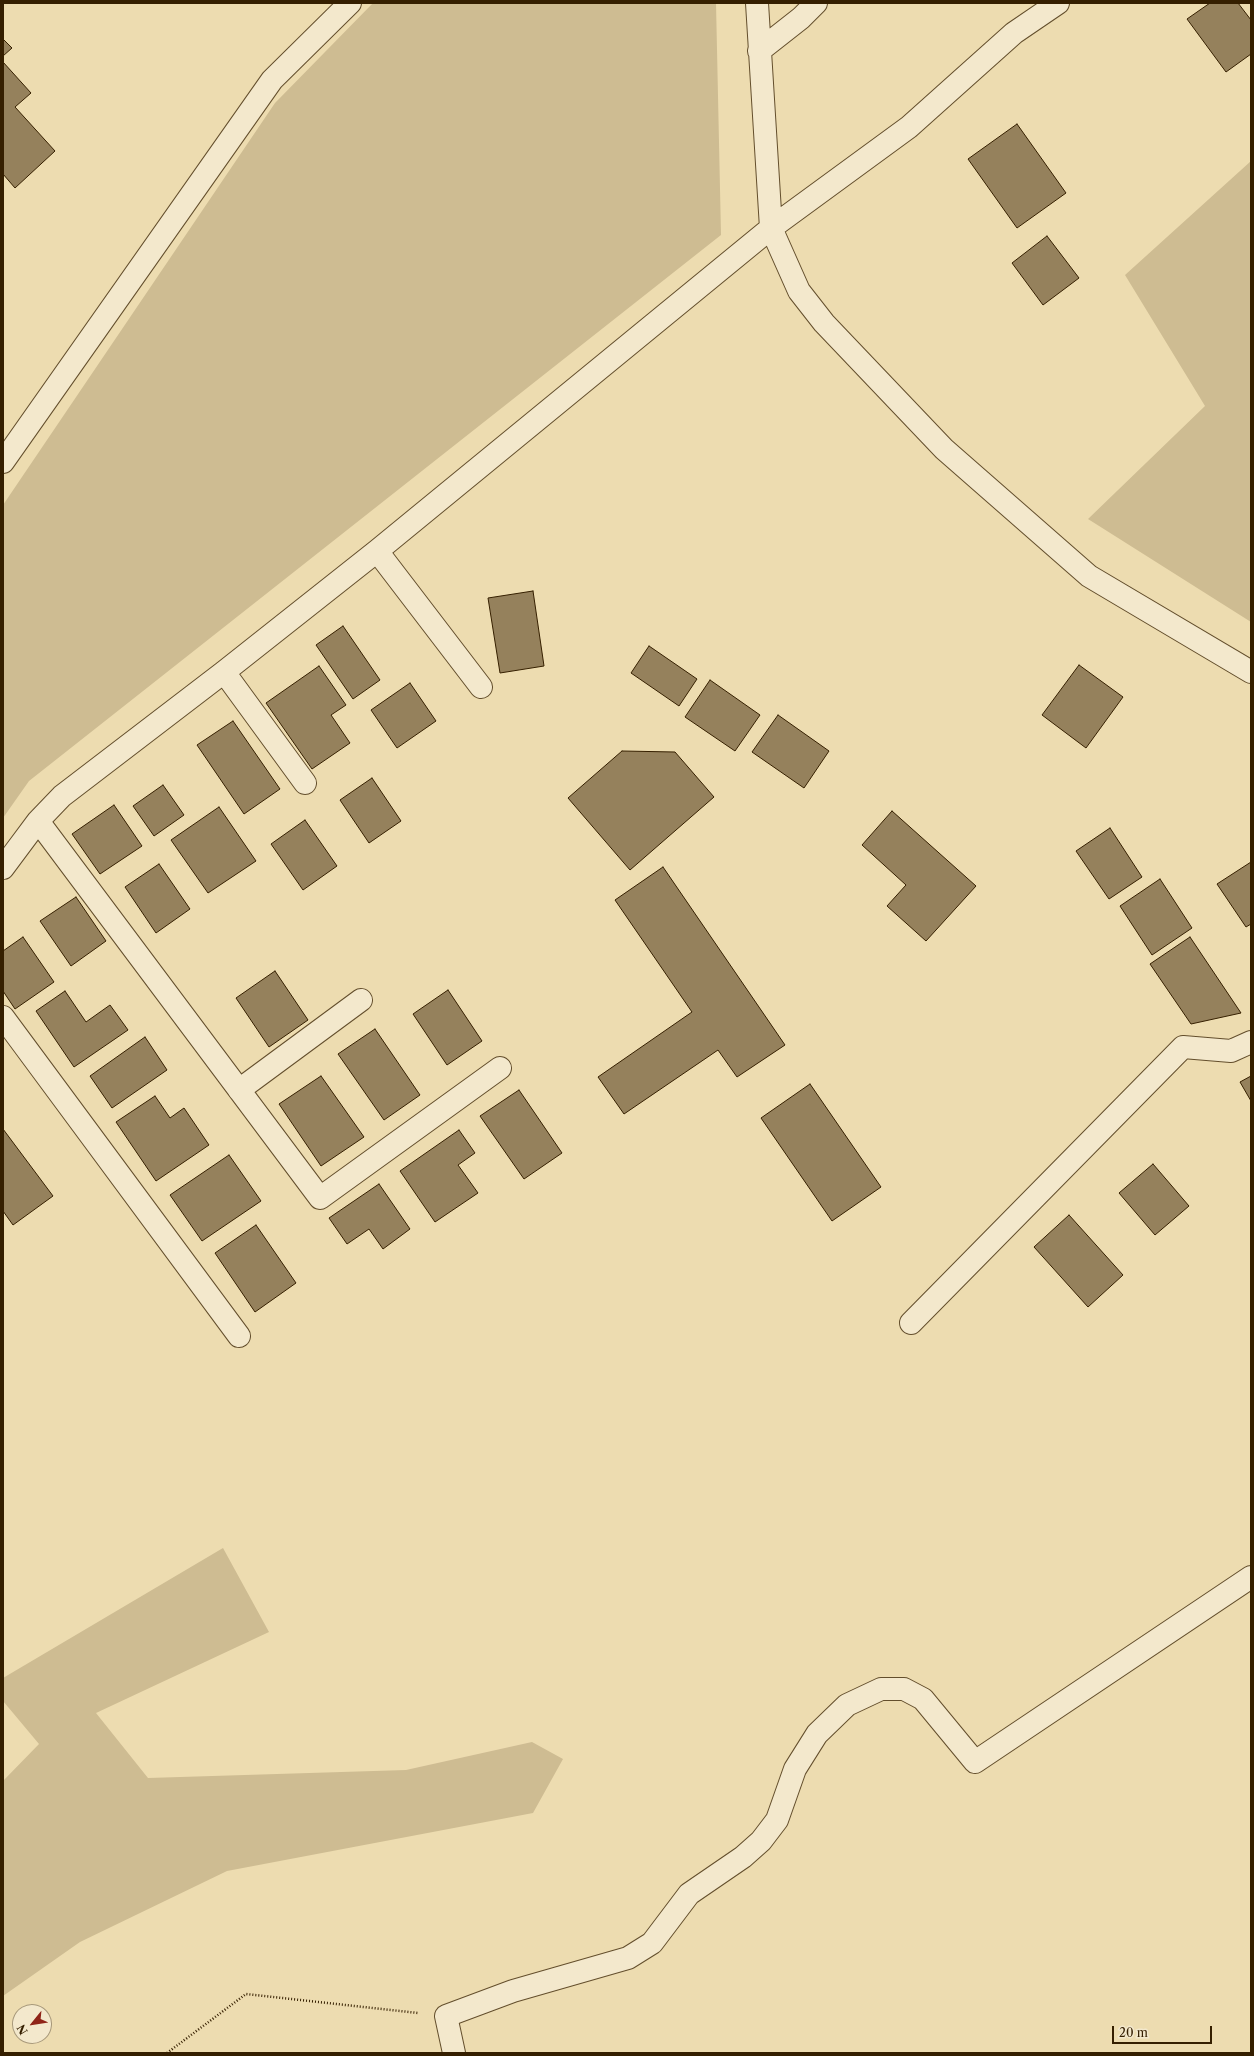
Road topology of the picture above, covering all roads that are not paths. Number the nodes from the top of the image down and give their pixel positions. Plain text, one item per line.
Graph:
1 (350, 3) edge
2 (757, 3) edge
3 (816, 3) edge
4 (1058, 3) edge
5 (759, 51) junction
6 (771, 228) junction
7 (3, 462) edge
8 (377, 550) junction
9 (224, 672) junction
10 (1251, 672) edge
11 (481, 688) dead end
12 (305, 783) dead end
13 (38, 821) junction
14 (3, 868) edge
15 (361, 1000) dead end
16 (3, 1017) edge
17 (1251, 1042) edge
18 (500, 1068) dead end
19 (239, 1090) junction
20 (911, 1323) dead end
21 (239, 1336) dead end
22 (1251, 1577) edge
23 (454, 2053) edge

1 - 7 street
2 - 5 street
3 - 5 street
4 - 6 street
5 - 6 street
6 - 8 street
6 - 10 street
8 - 9 street
8 - 11 street
9 - 12 street
9 - 13 street
13 - 14 street
13 - 19 street
15 - 19 street
16 - 21 street
17 - 20 street
18 - 19 street
22 - 23 street

